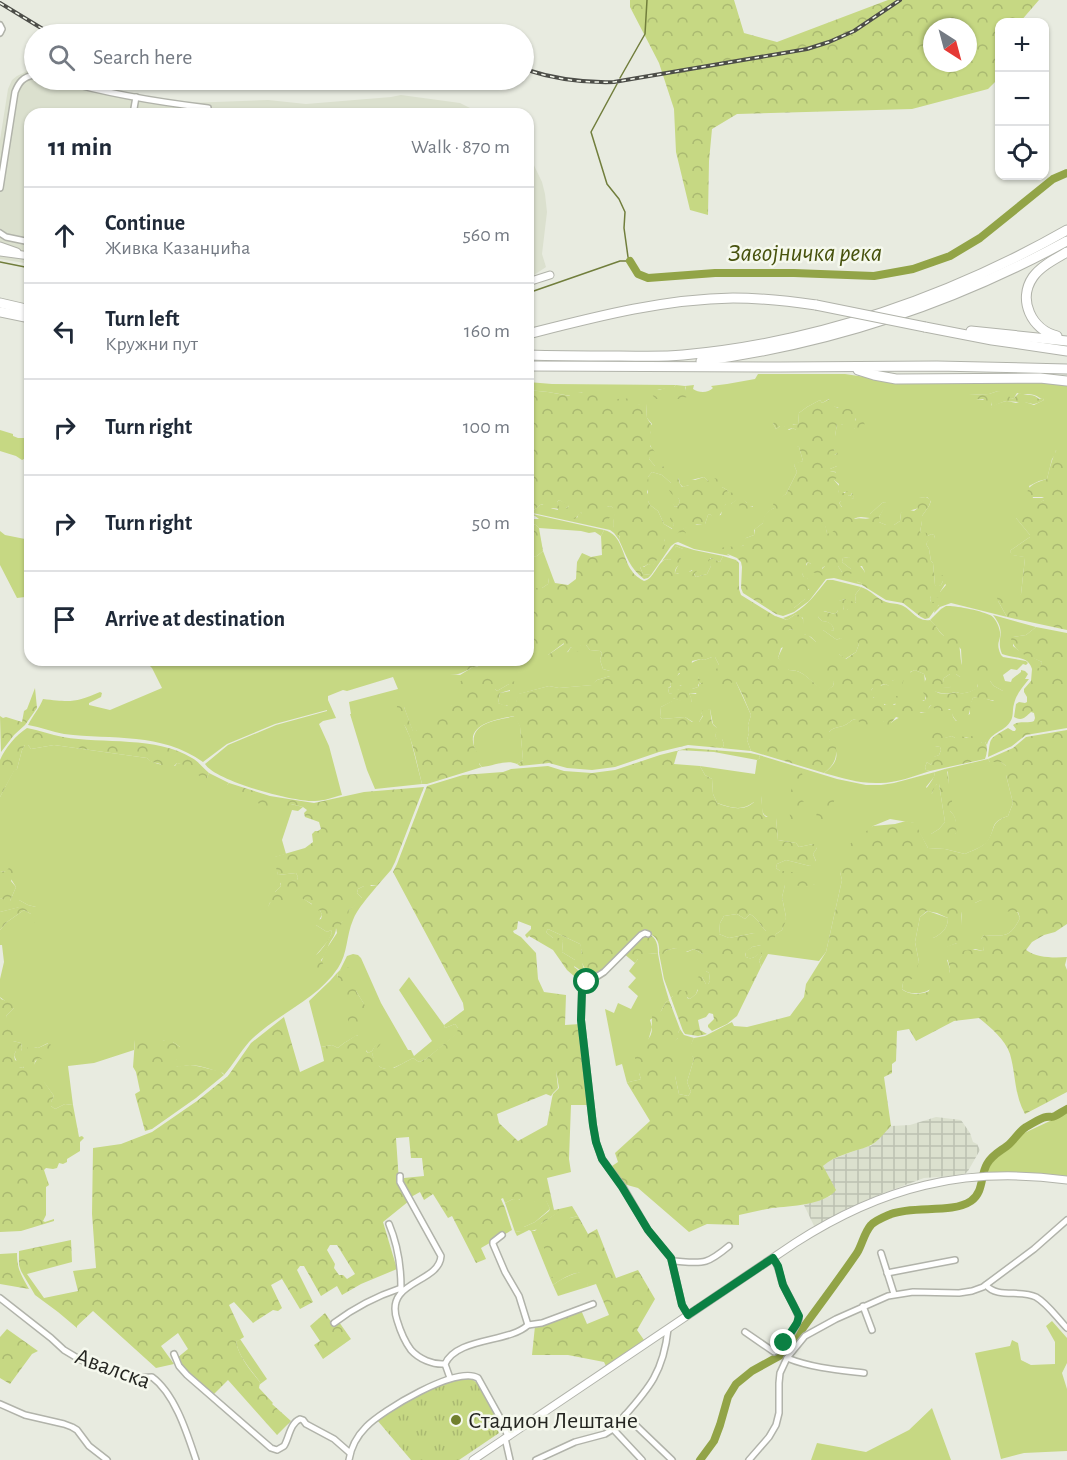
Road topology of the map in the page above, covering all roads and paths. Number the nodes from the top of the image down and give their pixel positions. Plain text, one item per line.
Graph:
1 (0, 25) edge
2 (0, 33) edge
3 (24, 78) edge
4 (100, 90) edge
5 (136, 97) junction
6 (134, 108) edge
7 (208, 108) edge
8 (2, 159) edge
9 (0, 188) edge
10 (1067, 230) edge
11 (0, 233) edge
12 (24, 241) edge
13 (1067, 241) edge
14 (0, 246) edge
15 (0, 252) edge
16 (1067, 252) edge
17 (19, 254) junction
18 (24, 255) edge
19 (550, 275) dead end
20 (534, 280) edge
21 (0, 303) edge
22 (24, 309) edge
23 (0, 312) edge
24 (24, 317) edge
25 (939, 331) junction
26 (534, 332) edge
27 (1067, 340) edge
28 (1067, 351) edge
29 (534, 355) edge
30 (534, 366) edge
31 (666, 366) junction
32 (850, 367) junction
33 (1067, 369) edge
34 (1067, 381) edge
35 (648, 934) dead end
36 (400, 1176) dead end
37 (1067, 1180) edge
38 (1067, 1220) edge
39 (389, 1224) dead end
40 (502, 1235) dead end
41 (729, 1246) dead end
42 (880, 1253) dead end
43 (773, 1258) junction
44 (955, 1260) dead end
45 (673, 1261) junction
46 (888, 1274) junction
47 (986, 1285) junction
48 (401, 1290) junction
49 (894, 1294) junction
50 (0, 1298) edge
51 (593, 1304) dead end
52 (863, 1306) junction
53 (688, 1315) junction
54 (334, 1323) dead end
55 (528, 1324) junction
56 (1067, 1328) edge
57 (668, 1329) junction
58 (872, 1330) dead end
59 (745, 1332) dead end
60 (174, 1354) dead end
61 (787, 1358) junction
62 (445, 1364) junction
63 (864, 1373) dead end
64 (450, 1378) junction
65 (0, 1404) edge
66 (625, 1415) junction
67 (613, 1429) junction
68 (506, 1437) junction
69 (350, 1452) junction
70 (107, 1460) edge
71 (196, 1460) edge
72 (349, 1460) edge
73 (473, 1460) edge
74 (510, 1460) edge
75 (536, 1460) edge
76 (642, 1460) edge
77 (672, 1460) edge
78 (749, 1460) edge

1 - 2 street
3 - 8 street
4 - 5 street
5 - 6 street
5 - 7 street
8 - 9 street
10 - 29 highway
11 - 12 street
13 - 31 highway
14 - 17 main road
15 - 17 main road
16 - 27 highway
17 - 18 main road
19 - 20 main road
21 - 22 highway
23 - 24 highway
25 - 26 highway, bridge
25 - 27 highway
25 - 28 highway
30 - 31 highway
31 - 32 highway
32 - 33 highway
32 - 34 highway
35 - 45 street
36 - 48 street
37 - 43 main road
38 - 47 street
39 - 48 street
40 - 55 street
41 - 45 street
42 - 46 street
43 - 53 main road
43 - 59 street
44 - 46 street
45 - 53 street
46 - 49 street
47 - 49 street
47 - 56 street
48 - 54 street
48 - 62 street
49 - 52 street
50 - 71 street, Авалска
51 - 55 street
52 - 58 street
52 - 61 street
53 - 57 main road
55 - 62 street
57 - 66 street
57 - 68 main road
60 - 69 street
61 - 63 street
61 - 78 street
62 - 64 street
64 - 68 street
64 - 69 street
65 - 70 street
66 - 67 street
66 - 77 street
67 - 75 street
67 - 76 street
68 - 73 main road
68 - 74 street
69 - 72 street

